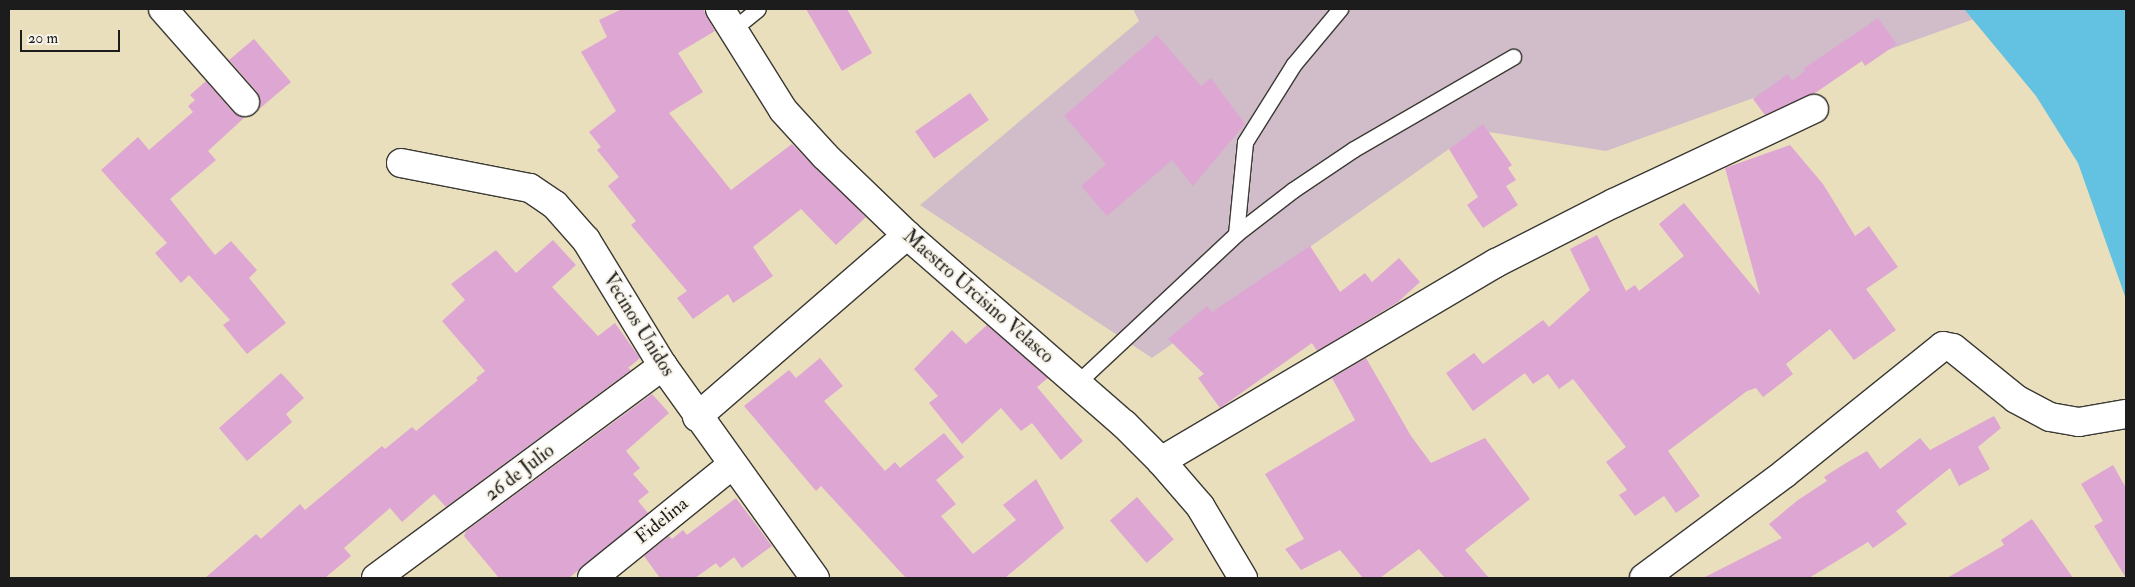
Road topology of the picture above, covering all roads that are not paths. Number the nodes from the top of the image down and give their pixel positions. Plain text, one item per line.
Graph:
1 (163, 9) edge
2 (758, 9) edge
3 (1340, 9) edge
4 (726, 20) edge
5 (1513, 57) dead end
6 (244, 102) dead end
7 (1814, 109) dead end
8 (402, 163) dead end
9 (1236, 234) junction
10 (907, 235) junction
11 (663, 366) junction
12 (1077, 383) junction
13 (2126, 414) edge
14 (697, 417) junction
15 (1161, 461) junction
16 (732, 465) junction
17 (376, 578) edge
18 (592, 578) edge
19 (815, 578) edge
20 (1243, 578) edge
21 (1644, 578) edge

1 - 6 street
2 - 4 lane
3 - 9 lane
4 - 10 street, Maestro Urcisino Velasco
5 - 9 lane
7 - 15 street
8 - 11 street, Vecinos Unidos
9 - 12 lane
10 - 12 street, Maestro Urcisino Velasco
10 - 14 street
11 - 14 street, Vecinos Unidos
11 - 17 street, 26 de Julio
12 - 15 street, Maestro Urcisino Velasco
13 - 21 street
14 - 16 street, Vecinos Unidos
15 - 20 street, Maestro Urcisino Velasco
16 - 18 street, Fidelina
16 - 19 street, Vecinos Unidos

